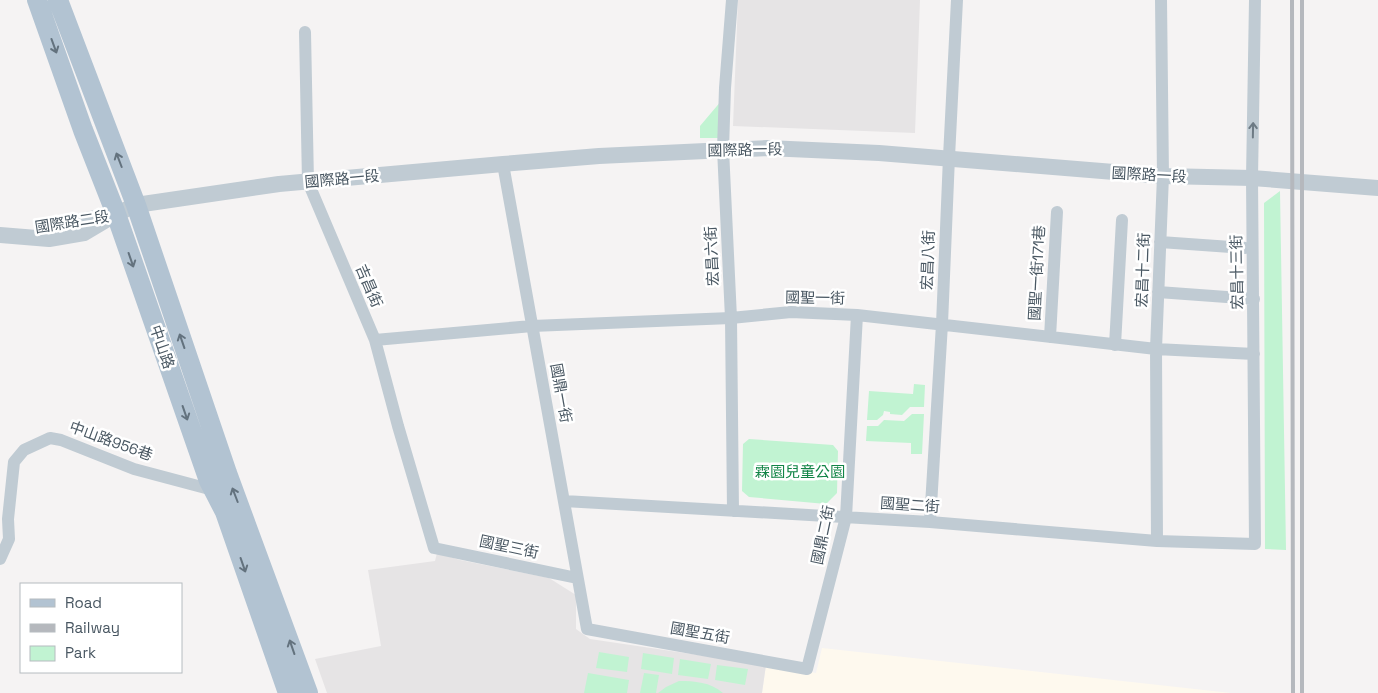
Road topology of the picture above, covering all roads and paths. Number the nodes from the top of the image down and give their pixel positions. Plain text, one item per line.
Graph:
1 (37, 0) edge
2 (58, 0) edge
3 (732, 0) edge
4 (957, 0) edge
5 (1161, 0) edge
6 (1255, 0) edge
7 (305, 32) dead end
8 (723, 149) junction
9 (948, 157) junction
10 (503, 164) junction
11 (1163, 176) junction
12 (1252, 178) junction
13 (308, 182) junction
14 (1378, 188) edge
15 (136, 205) junction
16 (1057, 212) dead end
17 (116, 214) junction
18 (1122, 220) dead end
19 (0, 225) edge
20 (0, 235) edge
21 (1160, 242) junction
22 (1245, 248) dead end
23 (1158, 292) junction
24 (1254, 300) junction
25 (857, 315) junction
26 (731, 318) junction
27 (942, 324) junction
28 (532, 326) junction
29 (1050, 337) junction
30 (374, 340) junction
31 (1115, 345) junction
32 (1156, 350) junction
33 (1254, 354) junction
34 (212, 490) junction
35 (564, 501) junction
36 (733, 511) junction
37 (846, 517) junction
38 (930, 522) junction
39 (1157, 541) junction
40 (1255, 544) joint
41 (434, 548) joint
42 (0, 559) edge
43 (577, 578) junction
44 (587, 629) joint
45 (807, 669) joint
46 (288, 693) edge
47 (308, 693) edge

1 -> 17 main road, 中山路
15 -> 2 main road, 中山路
3 - 8 street, 宏昌六街
4 - 9 street, 宏昌八街
5 - 11 street, 宏昌十二街
12 -> 6 street, 宏昌十三街
7 - 13 street, 吉昌街
8 - 9 street, 國際路一段
8 - 10 street, 國際路一段
8 - 26 street, 宏昌六街
9 - 11 street, 國際路一段
9 - 27 street, 宏昌八街
10 - 13 street, 國際路一段
10 - 28 street, 國鼎一街
11 - 12 street, 國際路一段
11 - 21 street, 宏昌十二街
12 - 14 street, 國際路一段
12 - 24 street, 宏昌十三街
13 - 15 street, 國際路一段
13 - 30 street, 吉昌街
15 - 17 street, 國際路一段
47 -> 15 main road, 中山路
16 - 29 street, 國聖一街171巷
17 - 19 street, 國際路二段
17 - 20 street, 國際路二段
17 -> 34 main road, 中山路
18 - 31 street
21 - 22 street
21 - 23 street, 宏昌十二街
23 - 24 street
23 - 32 street, 宏昌十二街
24 - 33 street, 宏昌十三街
25 - 26 street, 國聖一街
25 - 27 street, 國聖一街
25 - 37 street, 國鼎二街
26 - 28 street, 國聖一街
26 - 36 street, 宏昌六街
27 - 29 street, 國聖一街
27 - 38 street, 宏昌八街
28 - 30 street, 國聖一街
28 - 35 street, 國鼎一街
29 - 31 street, 國聖一街
30 - 41 street, 吉昌街
31 - 32 street, 國聖一街
32 - 33 street, 國聖一街
32 - 39 street, 宏昌十二街
33 - 40 street, 宏昌十三街
34 - 42 street, 中山路956巷
34 -> 46 main road, 中山路
35 - 36 street, 國聖二街
35 - 43 street, 國鼎一街
36 - 37 street, 國聖二街
37 - 38 street, 國聖二街
37 - 45 street, 國鼎二街
38 - 39 street, 國聖二街
39 - 40 street, 國聖二街
41 - 43 street, 國聖三街
43 - 44 street, 國鼎一街
44 - 45 street, 國聖五街

